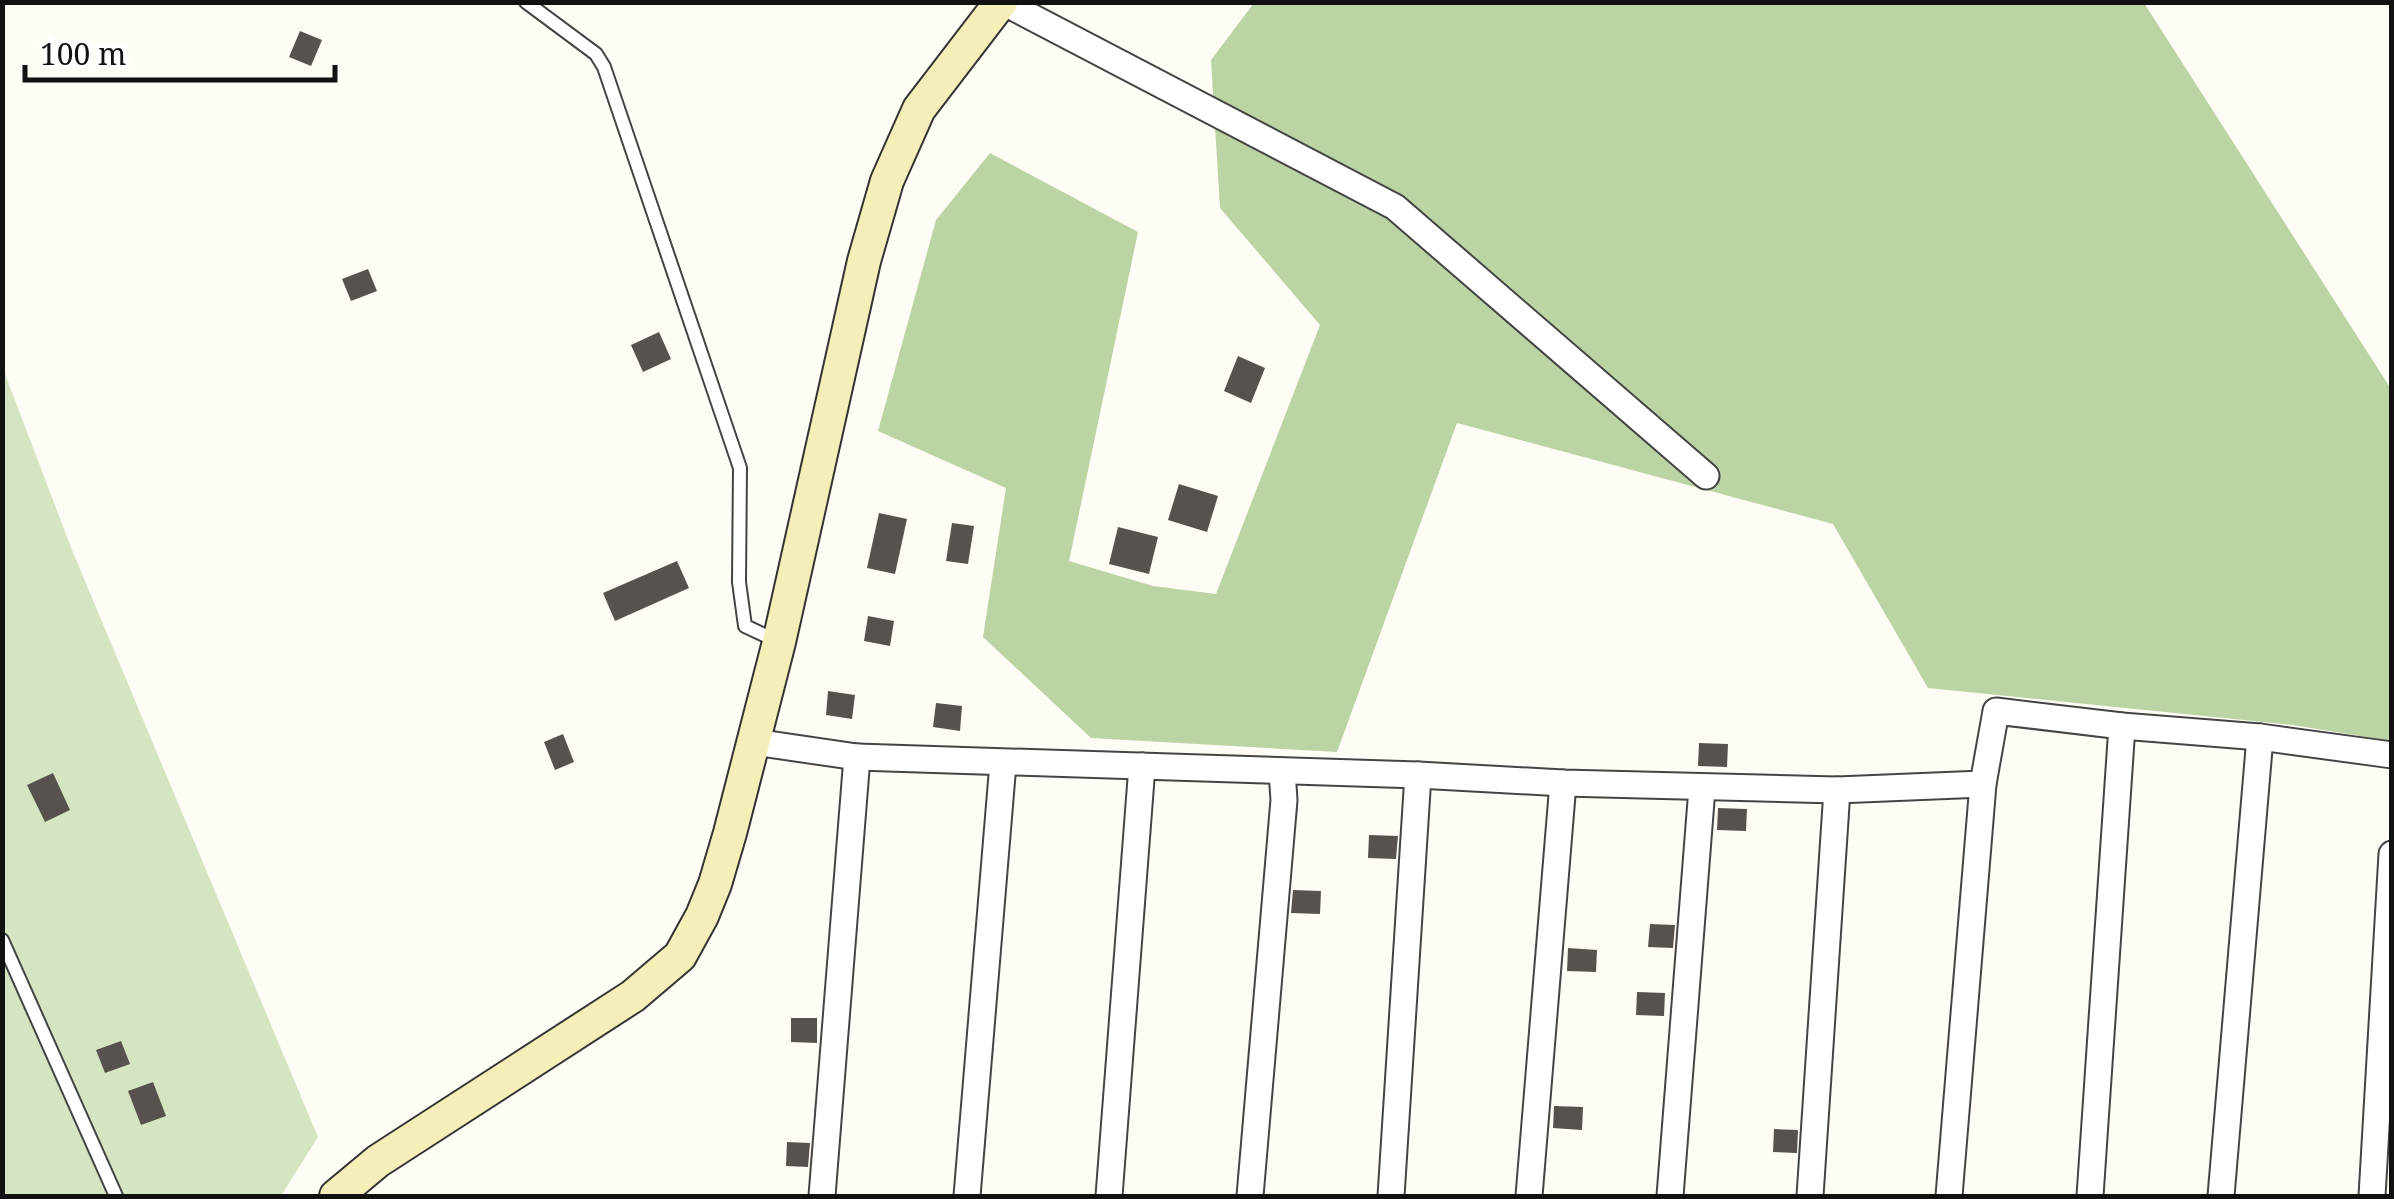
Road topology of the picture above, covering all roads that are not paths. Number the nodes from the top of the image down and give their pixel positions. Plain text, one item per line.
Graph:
1 (526, 2) edge
2 (1002, 2) edge
3 (1706, 476) dead end
4 (779, 642) junction
5 (2122, 726) junction
6 (2260, 738) junction
7 (754, 742) junction
8 (2392, 756) edge
9 (858, 757) junction
10 (1003, 763) junction
11 (1142, 766) junction
12 (1282, 771) junction
13 (1418, 775) junction
14 (1563, 783) junction
15 (1983, 784) junction
16 (1702, 788) junction
17 (1837, 790) junction
18 (2392, 854) edge
19 (2, 940) edge
20 (116, 1196) edge
21 (336, 1196) edge
22 (822, 1196) edge
23 (967, 1196) edge
24 (1109, 1196) edge
25 (1250, 1196) edge
26 (1390, 1196) edge
27 (1529, 1196) edge
28 (1670, 1196) edge
29 (1810, 1196) edge
30 (1949, 1196) edge
31 (2090, 1196) edge
32 (2221, 1196) edge
33 (2372, 1196) edge

1 - 4 lane
2 - 3 street
2 - 4 main road
4 - 7 main road
5 - 6 street
5 - 15 street
5 - 31 street
6 - 8 street
6 - 32 street
7 - 9 street
7 - 21 main road
9 - 10 street
9 - 22 street
10 - 11 street
10 - 23 street
11 - 12 street
11 - 24 street
12 - 13 street
12 - 25 street
13 - 14 street
13 - 26 street
14 - 16 street
14 - 27 street
15 - 17 street
15 - 30 street
16 - 17 street
16 - 28 street
17 - 29 street
18 - 33 street
19 - 20 lane

